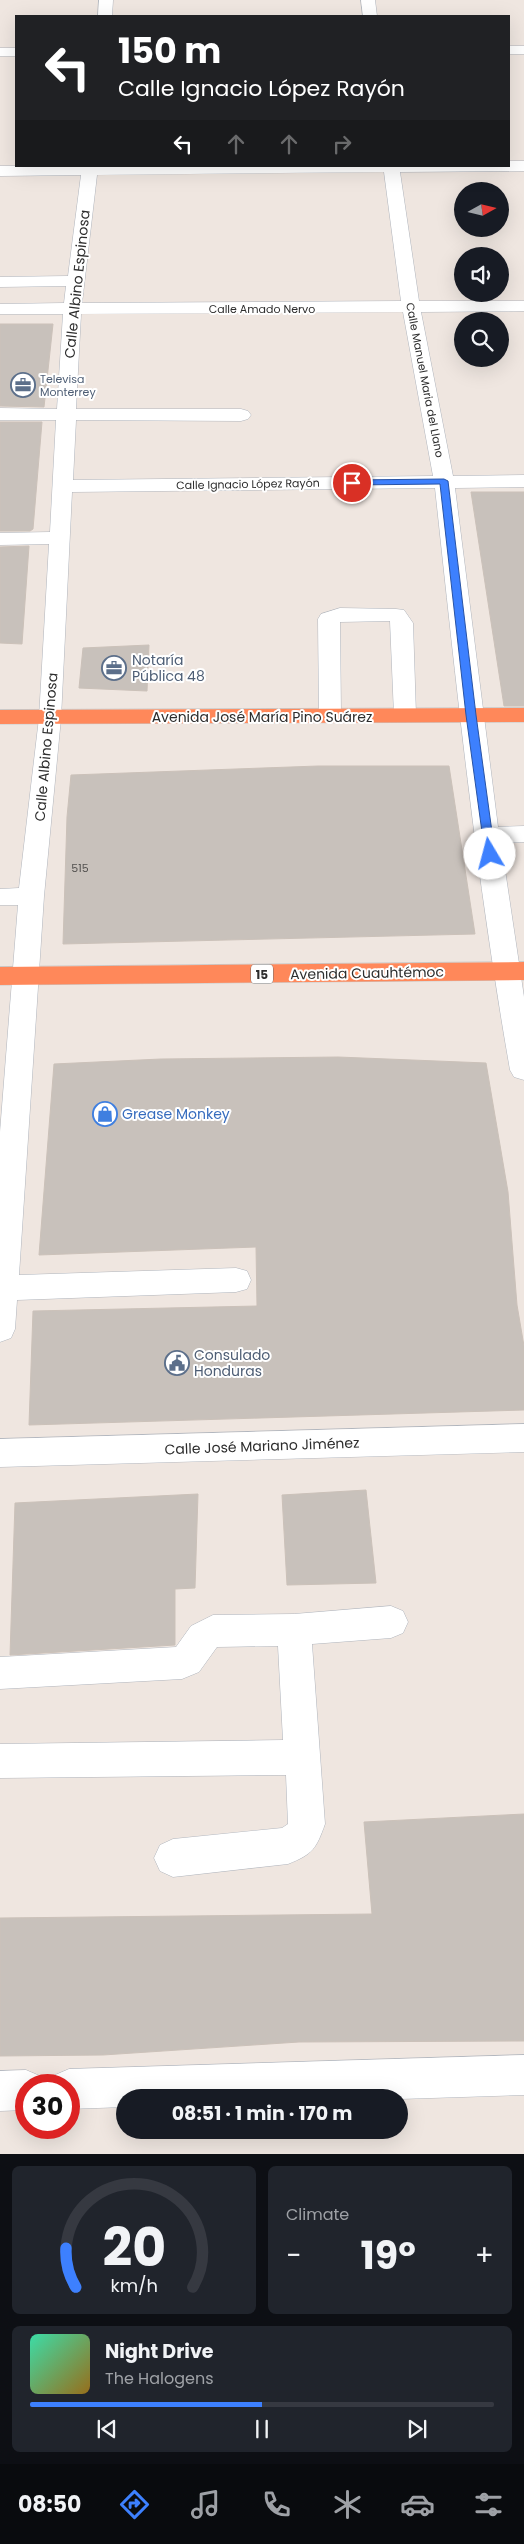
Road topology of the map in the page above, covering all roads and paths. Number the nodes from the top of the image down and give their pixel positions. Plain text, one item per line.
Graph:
1 (106, 0) edge
2 (368, 0) edge
3 (104, 15) edge
4 (370, 15) edge
5 (510, 50) edge
6 (524, 50) edge
7 (0, 52) edge
8 (15, 52) edge
9 (510, 166) edge
10 (524, 166) edge
11 (391, 167) edge
12 (90, 168) edge
13 (0, 171) edge
14 (76, 281) junction
15 (0, 282) edge
16 (524, 306) edge
17 (411, 308) junction
18 (72, 309) junction
19 (0, 310) edge
20 (0, 414) edge
21 (65, 414) junction
22 (241, 415) dead end
23 (444, 481) junction
24 (524, 481) edge
25 (63, 486) junction
26 (59, 538) junction
27 (0, 539) edge
28 (524, 714) edge
29 (471, 715) junction
30 (330, 716) junction
31 (404, 716) junction
32 (0, 717) edge
33 (50, 718) junction
34 (524, 834) edge
35 (488, 835) junction
36 (31, 896) junction
37 (0, 897) edge
38 (515, 971) edge
39 (0, 976) edge
40 (26, 976) junction
41 (524, 1070) edge
42 (236, 1280) dead end
43 (4, 1288) junction
44 (0, 1328) edge
45 (524, 1438) edge
46 (0, 1453) edge
47 (391, 1622) dead end
48 (294, 1630) junction
49 (0, 1672) edge
50 (301, 1757) junction
51 (0, 1761) edge
52 (173, 1858) dead end
53 (524, 2075) edge
54 (80, 2089) edge
55 (15, 2090) edge
56 (0, 2091) edge

1 - 3 street
2 - 4 street
5 - 6 street
7 - 8 street
9 - 10 street
11 - 12 street
11 - 17 street, Calle Manuel Maria del Llano
12 - 13 street
12 - 14 street, Calle Albino Espinosa
14 - 15 street
14 - 18 street, Calle Albino Espinosa
16 - 17 street, Calle Amado Nervo
17 - 18 street, Calle Amado Nervo
17 - 23 street, Calle Manuel Maria del Llano
18 - 19 street, Calle Amado Nervo
18 - 21 street, Calle Albino Espinosa
20 - 21 street
21 - 22 street
21 - 25 street, Calle Albino Espinosa
23 - 24 street, Calle Ignacio López Rayón
23 - 25 street, Calle Ignacio López Rayón
23 - 29 street, Calle Manuel Maria del Llano
25 - 26 street, Calle Albino Espinosa
26 - 27 street
26 - 33 street, Calle Albino Espinosa
28 - 29 highway, Avenida José María Pino Suárez
29 - 31 highway, Avenida José María Pino Suárez
29 - 35 street, Calle Manuel Maria del Llano
30 - 31 highway, Avenida José María Pino Suárez
30 - 31 street
30 - 33 highway, Avenida José María Pino Suárez
32 - 33 highway, Avenida José María Pino Suárez
33 - 36 street, Calle Albino Espinosa
34 - 35 street
35 - 38 street, Calle Manuel Maria del Llano
36 - 37 street
36 - 40 street, Calle Albino Espinosa
38 - 40 highway, Avenida Cuauhtémoc / 15
38 - 41 street, Calle Manuel Maria del Llano
39 - 40 highway, Avenida Cuauhtémoc / 15
40 - 43 street, Calle Albino Espinosa
42 - 43 street
43 - 44 street, Calle Albino Espinosa
45 - 46 street, Calle José Mariano Jiménez
47 - 48 street
48 - 49 street
48 - 50 street
50 - 51 street
50 - 52 street
53 - 54 street
55 - 56 street

